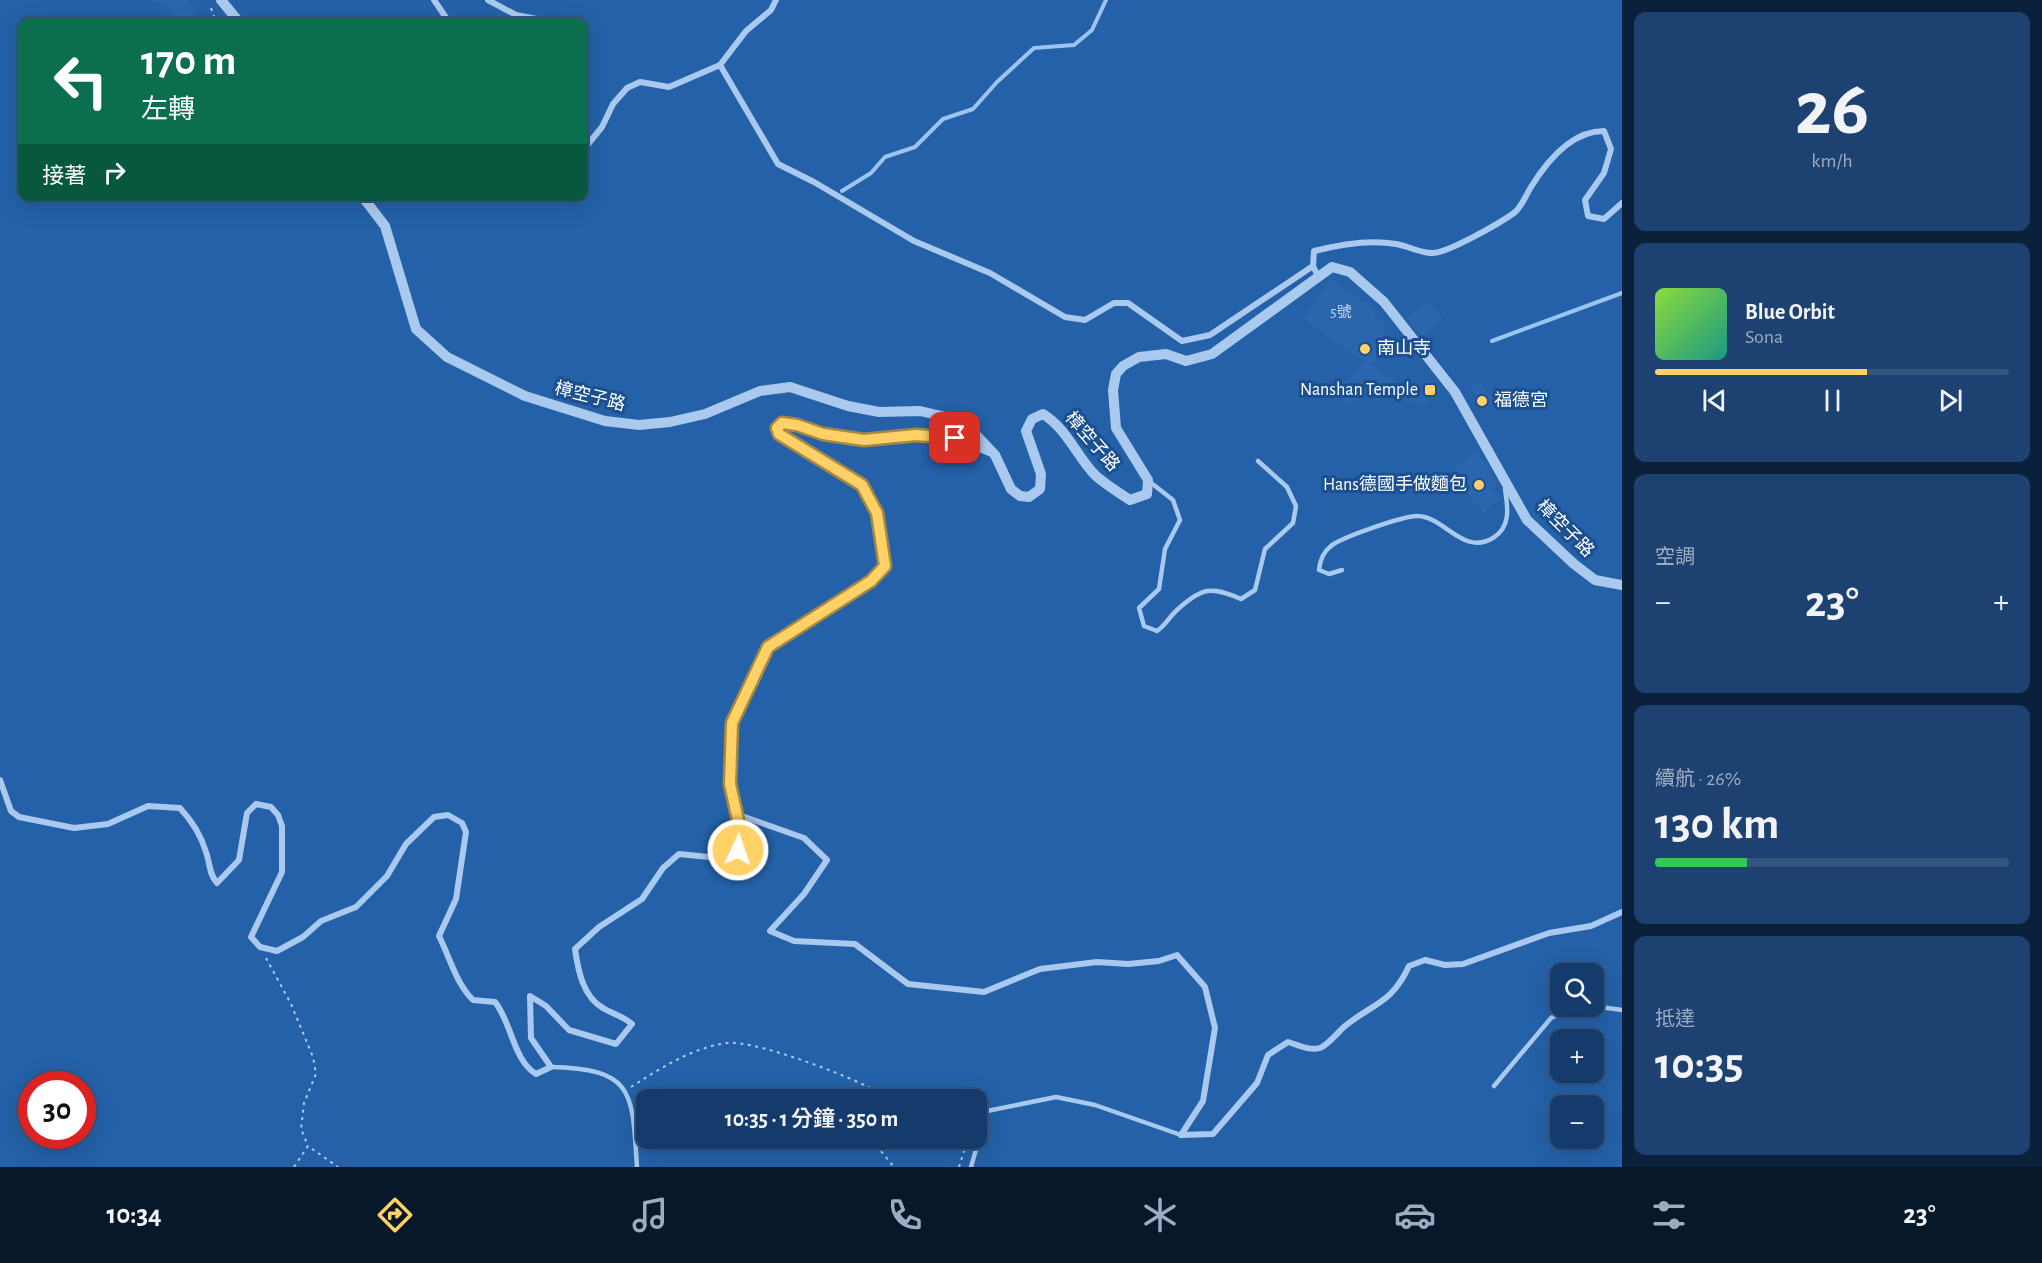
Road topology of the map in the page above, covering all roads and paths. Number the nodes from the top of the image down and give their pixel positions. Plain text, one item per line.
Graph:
1 (208, 0) edge
2 (220, 0) edge
3 (434, 0) edge
4 (490, 0) edge
5 (776, 0) edge
6 (215, 18) edge
7 (236, 18) edge
8 (446, 18) edge
9 (531, 18) edge
10 (720, 65) junction
11 (588, 144) edge
12 (366, 201) edge
13 (1622, 203) edge
14 (1315, 271) junction
15 (994, 455) junction
16 (1258, 461) dead end
17 (1503, 475) junction
18 (1148, 480) junction
19 (1342, 570) dead end
20 (1622, 585) edge
21 (0, 780) edge
22 (739, 815) junction
23 (1622, 912) edge
24 (258, 944) junction
25 (1604, 1008) edge
26 (1622, 1010) edge
27 (1553, 1017) edge
28 (551, 1067) junction
29 (1494, 1086) dead end
30 (874, 1089) edge
31 (626, 1090) junction
32 (1181, 1135) junction
33 (308, 1146) junction
34 (879, 1149) edge
35 (965, 1149) edge
36 (294, 1167) edge
37 (338, 1167) edge
38 (637, 1167) edge
39 (894, 1167) edge
40 (959, 1167) edge
41 (971, 1167) edge

1 - 6 path
2 - 7 street
3 - 8 street
4 - 9 street
5 - 10 street
10 - 11 street
10 - 14 street
12 - 15 street, 樟空子路
13 - 14 street
14 - 17 street, 樟空子路
14 - 18 street, 樟空子路
15 - 18 street, 樟空子路
15 - 22 street
16 - 18 lane
17 - 19 lane
17 - 20 street, 樟空子路
21 - 24 street
22 - 28 street
22 - 32 street
23 - 32 street
24 - 28 street
24 - 33 path
25 - 26 lane
27 - 29 lane
28 - 31 lane
30 - 31 path
31 - 38 lane
32 - 41 lane
33 - 36 path
33 - 37 path
34 - 39 path
35 - 40 path

